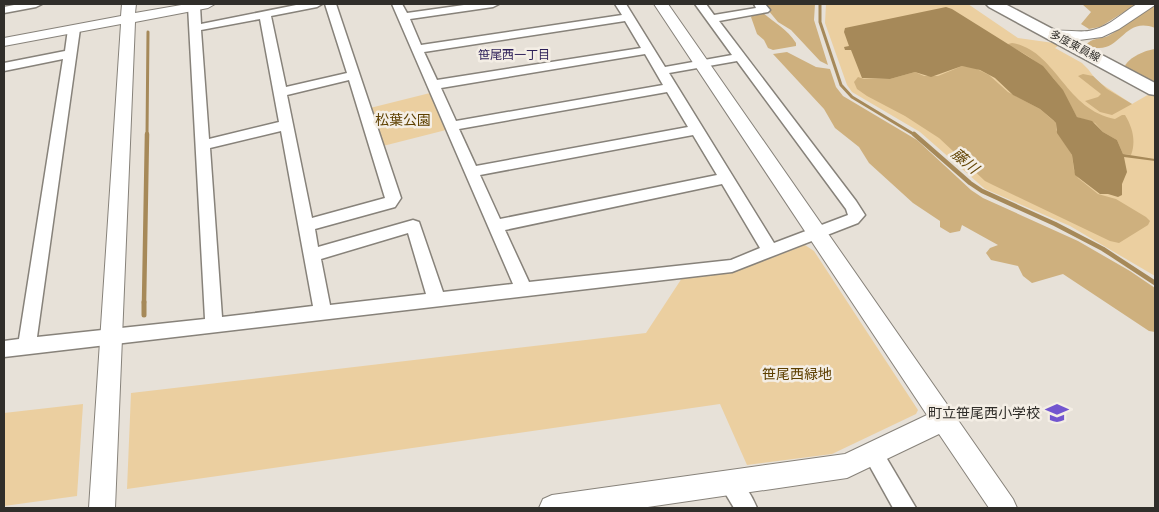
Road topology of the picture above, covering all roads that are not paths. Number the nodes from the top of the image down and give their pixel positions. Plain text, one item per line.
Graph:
1 (36, 4) edge
2 (317, 4) edge
3 (331, 4) edge
4 (397, 4) edge
5 (493, 4) edge
6 (621, 4) edge
7 (661, 4) edge
8 (700, 4) edge
9 (759, 4) edge
10 (994, 4) edge
11 (1149, 4) edge
12 (201, 5) edge
13 (4, 10) edge
14 (128, 11) edge
15 (264, 14) junction
16 (402, 17) junction
17 (629, 17) junction
18 (711, 19) junction
19 (196, 28) junction
20 (74, 29) junction
21 (1055, 35) junction
22 (4, 42) edge
23 (417, 49) junction
24 (649, 50) junction
25 (70, 54) junction
26 (740, 57) junction
27 (702, 64) junction
28 (4, 68) edge
29 (662, 71) junction
30 (354, 75) junction
31 (433, 85) junction
32 (672, 87) junction
33 (1155, 90) edge
34 (281, 92) junction
35 (286, 125) junction
36 (451, 126) junction
37 (697, 130) junction
38 (203, 145) junction
39 (471, 172) junction
40 (727, 178) junction
41 (306, 226) junction
42 (495, 226) junction
43 (818, 232) junction
44 (770, 251) junction
45 (312, 255) junction
46 (524, 290) junction
47 (437, 300) junction
48 (323, 313) junction
49 (214, 326) junction
50 (112, 337) junction
51 (27, 347) junction
52 (4, 349) edge
53 (944, 419) junction
54 (874, 454) junction
55 (729, 484) junction
56 (624, 503) edge
57 (102, 508) edge
58 (552, 508) edge
59 (746, 508) edge
60 (906, 508) edge
61 (1004, 508) edge

1 - 13 street
2 - 15 street
3 - 30 street
4 - 16 street
5 - 16 street
6 - 17 street
7 - 27 street
8 - 18 street
9 - 18 street
10 - 21 main road, 多度東員線
11 - 21 street
12 - 14 street
12 - 19 street
14 - 20 street
14 - 50 street
15 - 19 street
15 - 34 street
16 - 23 street
17 - 23 street
17 - 24 street
18 - 26 street
19 - 38 street
20 - 22 street
20 - 25 street
21 - 33 main road, 多度東員線
23 - 31 street
24 - 29 street
24 - 31 street
25 - 28 street
25 - 51 street
26 - 27 street
26 - 43 street
27 - 29 street
27 - 43 street
29 - 32 street
30 - 34 street
30 - 41 street
31 - 36 street
32 - 36 street
32 - 37 street
34 - 35 street
35 - 38 street
35 - 41 street
36 - 39 street
37 - 39 street
37 - 40 street
38 - 49 street
39 - 42 street
40 - 42 street
40 - 44 street
41 - 45 street
42 - 46 street
43 - 44 street
43 - 53 street
44 - 46 street
45 - 47 street
45 - 48 street
46 - 47 street
47 - 48 street
48 - 49 street
49 - 50 street
50 - 51 street
50 - 57 street
51 - 52 street
53 - 54 street
53 - 61 street
54 - 55 street
54 - 60 street
55 - 56 street
55 - 59 street
56 - 58 street

